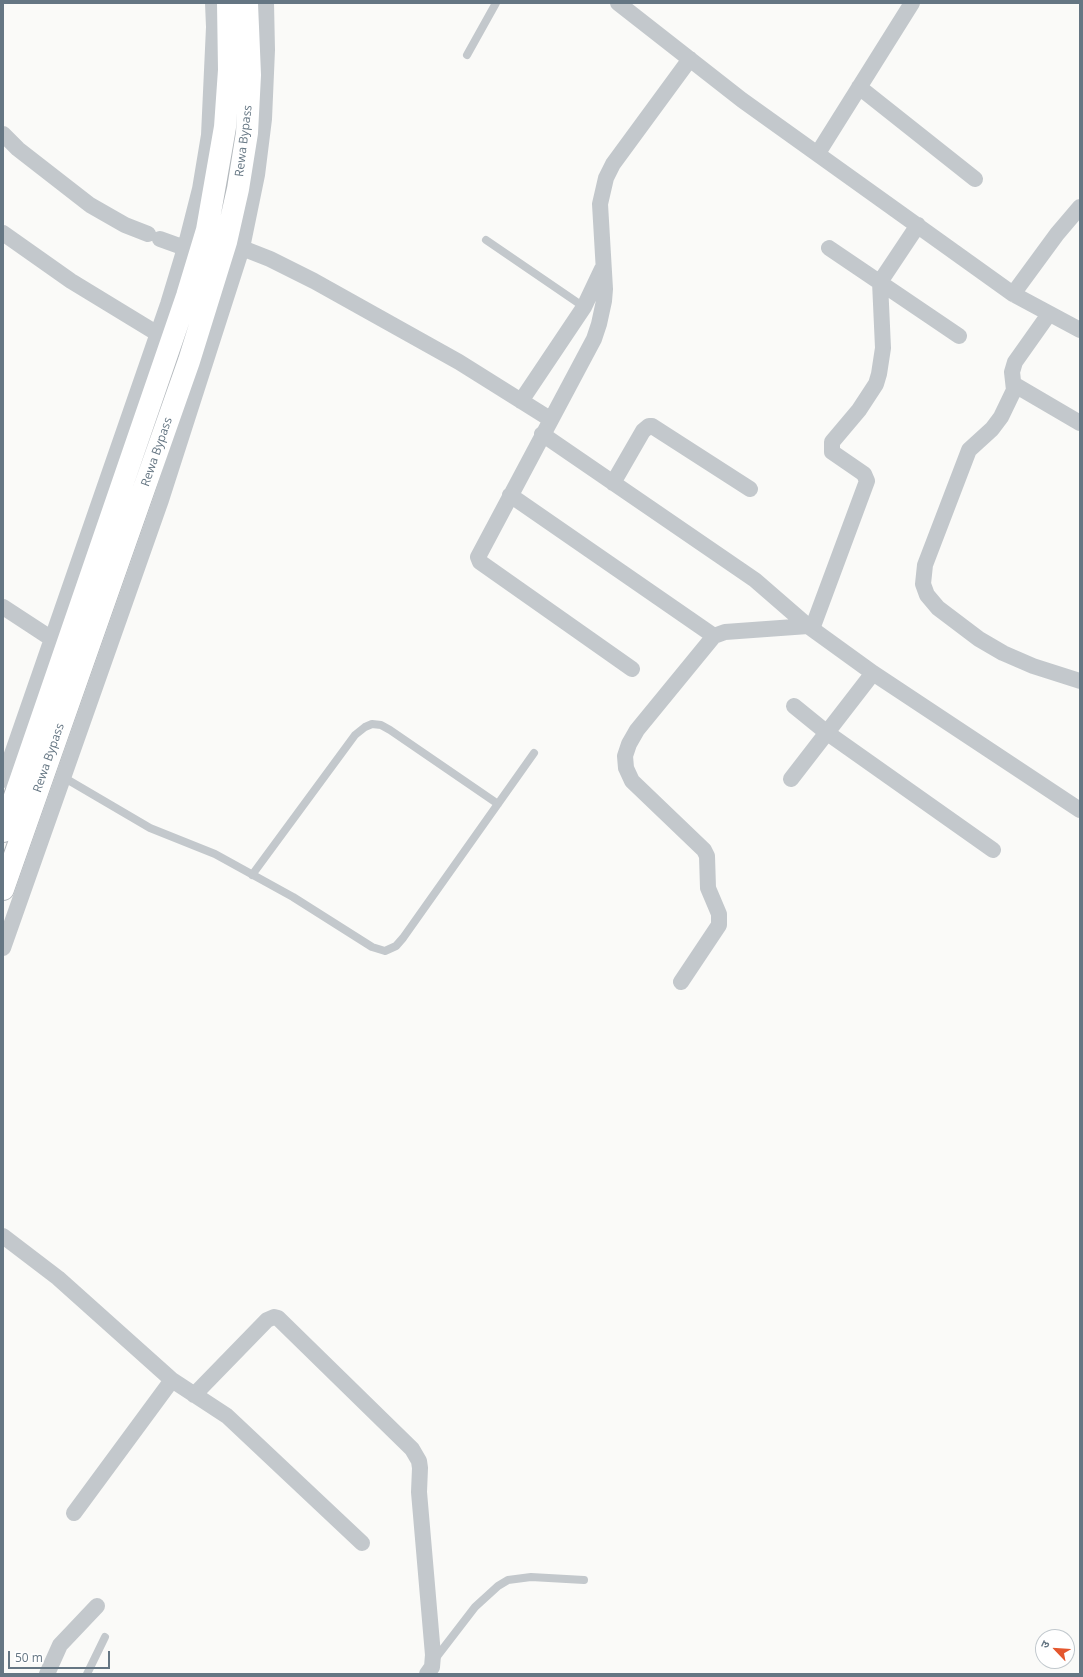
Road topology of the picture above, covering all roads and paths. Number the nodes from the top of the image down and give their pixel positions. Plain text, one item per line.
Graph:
1 (213, 3) edge
2 (228, 3) edge
3 (247, 3) edge
4 (266, 3) edge
5 (496, 3) edge
6 (618, 3) edge
7 (912, 3) edge
8 (467, 55) dead end
9 (690, 59) junction
10 (859, 87) junction
11 (3, 134) edge
12 (818, 153) junction
13 (975, 180) dead end
14 (1080, 207) edge
15 (918, 225) junction
16 (3, 233) edge
17 (486, 240) dead end
18 (185, 248) junction
19 (242, 248) junction
20 (829, 248) dead end
21 (602, 269) junction
22 (880, 282) junction
23 (1013, 294) junction
24 (584, 307) junction
25 (1049, 314) junction
26 (1080, 330) edge
27 (158, 334) junction
28 (959, 336) dead end
29 (1015, 385) junction
30 (521, 402) junction
31 (550, 419) junction
32 (1080, 423) edge
33 (542, 434) junction
34 (613, 483) junction
35 (750, 489) dead end
36 (510, 495) junction
37 (3, 607) edge
38 (810, 627) junction
39 (714, 636) junction
40 (52, 639) junction
41 (632, 669) dead end
42 (873, 673) junction
43 (1080, 682) edge
44 (794, 706) dead end
45 (826, 732) junction
46 (534, 753) dead end
47 (63, 777) junction
48 (791, 779) dead end
49 (3, 780) edge
50 (498, 804) junction
51 (1080, 810) edge
52 (3, 831) edge
53 (993, 850) dead end
54 (252, 874) junction
55 (3, 889) edge
56 (3, 948) edge
57 (681, 982) dead end
58 (3, 1236) edge
59 (172, 1380) junction
60 (194, 1395) junction
61 (74, 1512) dead end
62 (362, 1543) dead end
63 (584, 1580) dead end
64 (97, 1606) dead end
65 (105, 1637) dead end
66 (430, 1668) edge
67 (47, 1674) edge
68 (87, 1674) edge

1 - 18 street
2 - 52 highway, Rewa Bypass
3 - 55 highway, Rewa Bypass
4 - 19 street
5 - 8 lane
6 - 9 street
7 - 10 street
9 - 12 street
9 - 21 street
10 - 12 street
10 - 13 street
11 - 18 street
12 - 15 street
14 - 23 street
15 - 22 street
15 - 23 street
16 - 27 street
17 - 24 lane
18 - 27 street
19 - 30 street
19 - 47 street
20 - 22 street
21 - 24 street
21 - 31 street
22 - 28 street
22 - 38 street
23 - 25 street
24 - 30 street
25 - 26 street
25 - 29 street
27 - 40 street
29 - 32 street
29 - 43 street
30 - 31 street
31 - 33 street
33 - 34 street
33 - 36 street
34 - 35 street
34 - 38 street
36 - 39 street
36 - 41 street
37 - 40 street
38 - 39 street
38 - 42 street
39 - 57 street
40 - 49 street
42 - 45 street
42 - 51 street
44 - 45 street
45 - 48 street
45 - 53 street
46 - 50 lane
47 - 54 lane
47 - 56 street
50 - 54 lane
50 - 54 lane
58 - 59 street
59 - 60 street
59 - 61 street
60 - 62 street
60 - 66 street
63 - 66 lane
64 - 67 street
65 - 68 lane

